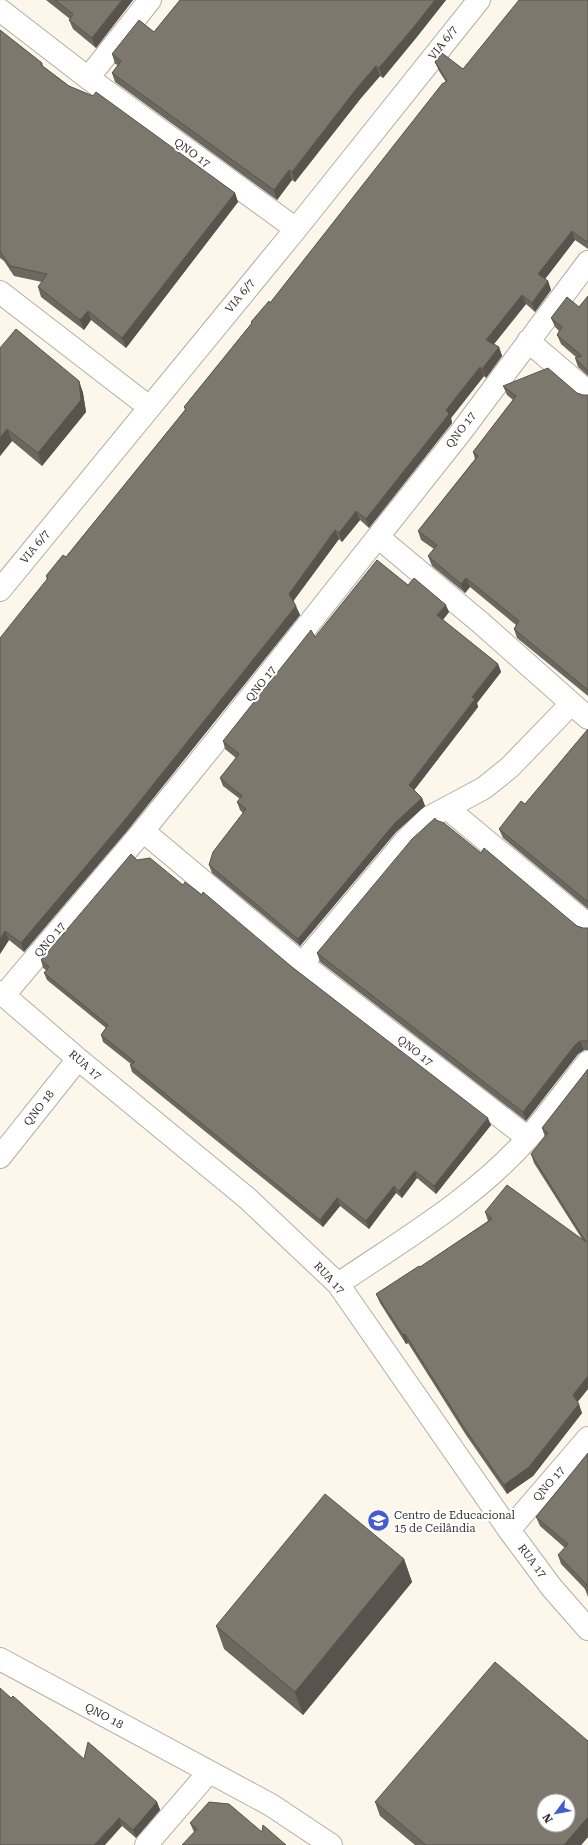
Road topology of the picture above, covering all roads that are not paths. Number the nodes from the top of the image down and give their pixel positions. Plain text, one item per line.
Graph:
1 (150, 0) edge
2 (479, 0) edge
3 (0, 10) edge
4 (88, 78) junction
5 (296, 229) junction
6 (588, 262) edge
7 (0, 292) edge
8 (528, 341) junction
9 (588, 392) edge
10 (149, 407) junction
11 (378, 537) junction
12 (0, 590) edge
13 (571, 704) junction
14 (588, 718) edge
15 (447, 808) junction
16 (143, 831) junction
17 (588, 925) edge
18 (302, 964) junction
19 (2, 993) edge
20 (78, 1059) junction
21 (588, 1062) edge
22 (528, 1138) junction
23 (0, 1157) edge
24 (338, 1284) junction
25 (588, 1438) edge
26 (509, 1530) junction
27 (588, 1629) edge
28 (0, 1659) edge
29 (209, 1772) junction
30 (146, 1845) edge
31 (331, 1845) edge

1 - 4 street
2 - 5 street, VIA 6/7
3 - 4 street, QNO 17
4 - 5 street, QNO 17
5 - 10 street, VIA 6/7
6 - 8 street, QNO 17
7 - 10 street
8 - 9 street
8 - 11 street, QNO 17
10 - 12 street, VIA 6/7
11 - 13 street
11 - 16 street, QNO 17
13 - 14 street
13 - 15 street
15 - 17 street
15 - 18 street
16 - 18 street, QNO 17
16 - 19 street, QNO 17
18 - 22 street, QNO 17
19 - 20 street, RUA 17
20 - 23 street, QNO 18
20 - 24 street, RUA 17
21 - 22 street
22 - 24 street
24 - 26 street, RUA 17
25 - 26 street, QNO 17
26 - 27 street, RUA 17
28 - 29 street, QNO 18
29 - 30 street
29 - 31 street, QNO 18

